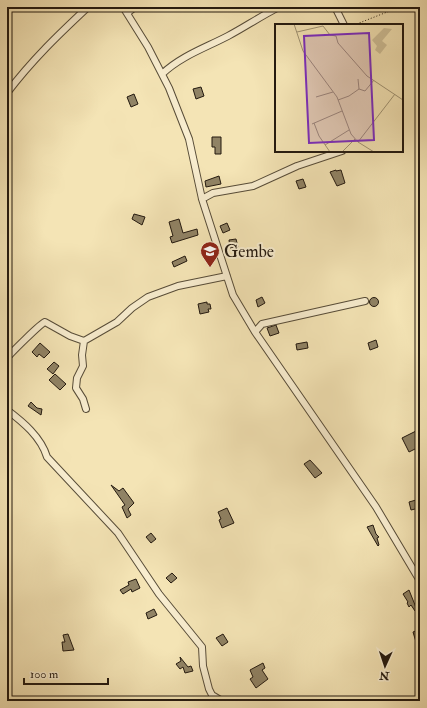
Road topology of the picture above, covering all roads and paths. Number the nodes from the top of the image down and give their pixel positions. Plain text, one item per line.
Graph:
1 (88, 7) edge
2 (135, 7) edge
3 (279, 7) edge
4 (335, 7) edge
5 (400, 7) edge
6 (125, 10) edge
7 (344, 24) edge
8 (357, 24) edge
9 (162, 74) junction
10 (7, 93) edge
11 (339, 152) edge
12 (202, 199) junction
13 (227, 276) junction
14 (366, 301) dead end
15 (255, 332) junction
16 (84, 341) junction
17 (7, 358) edge
18 (86, 409) dead end
19 (7, 410) edge
20 (420, 581) edge
21 (222, 701) edge

1 - 10 street
2 - 6 street
3 - 9 street
4 - 7 street
5 - 8 path
6 - 9 street
9 - 12 street
11 - 12 street
12 - 13 street
13 - 15 street
13 - 16 street
14 - 15 street
15 - 20 street
16 - 17 street
16 - 18 street
19 - 21 street

